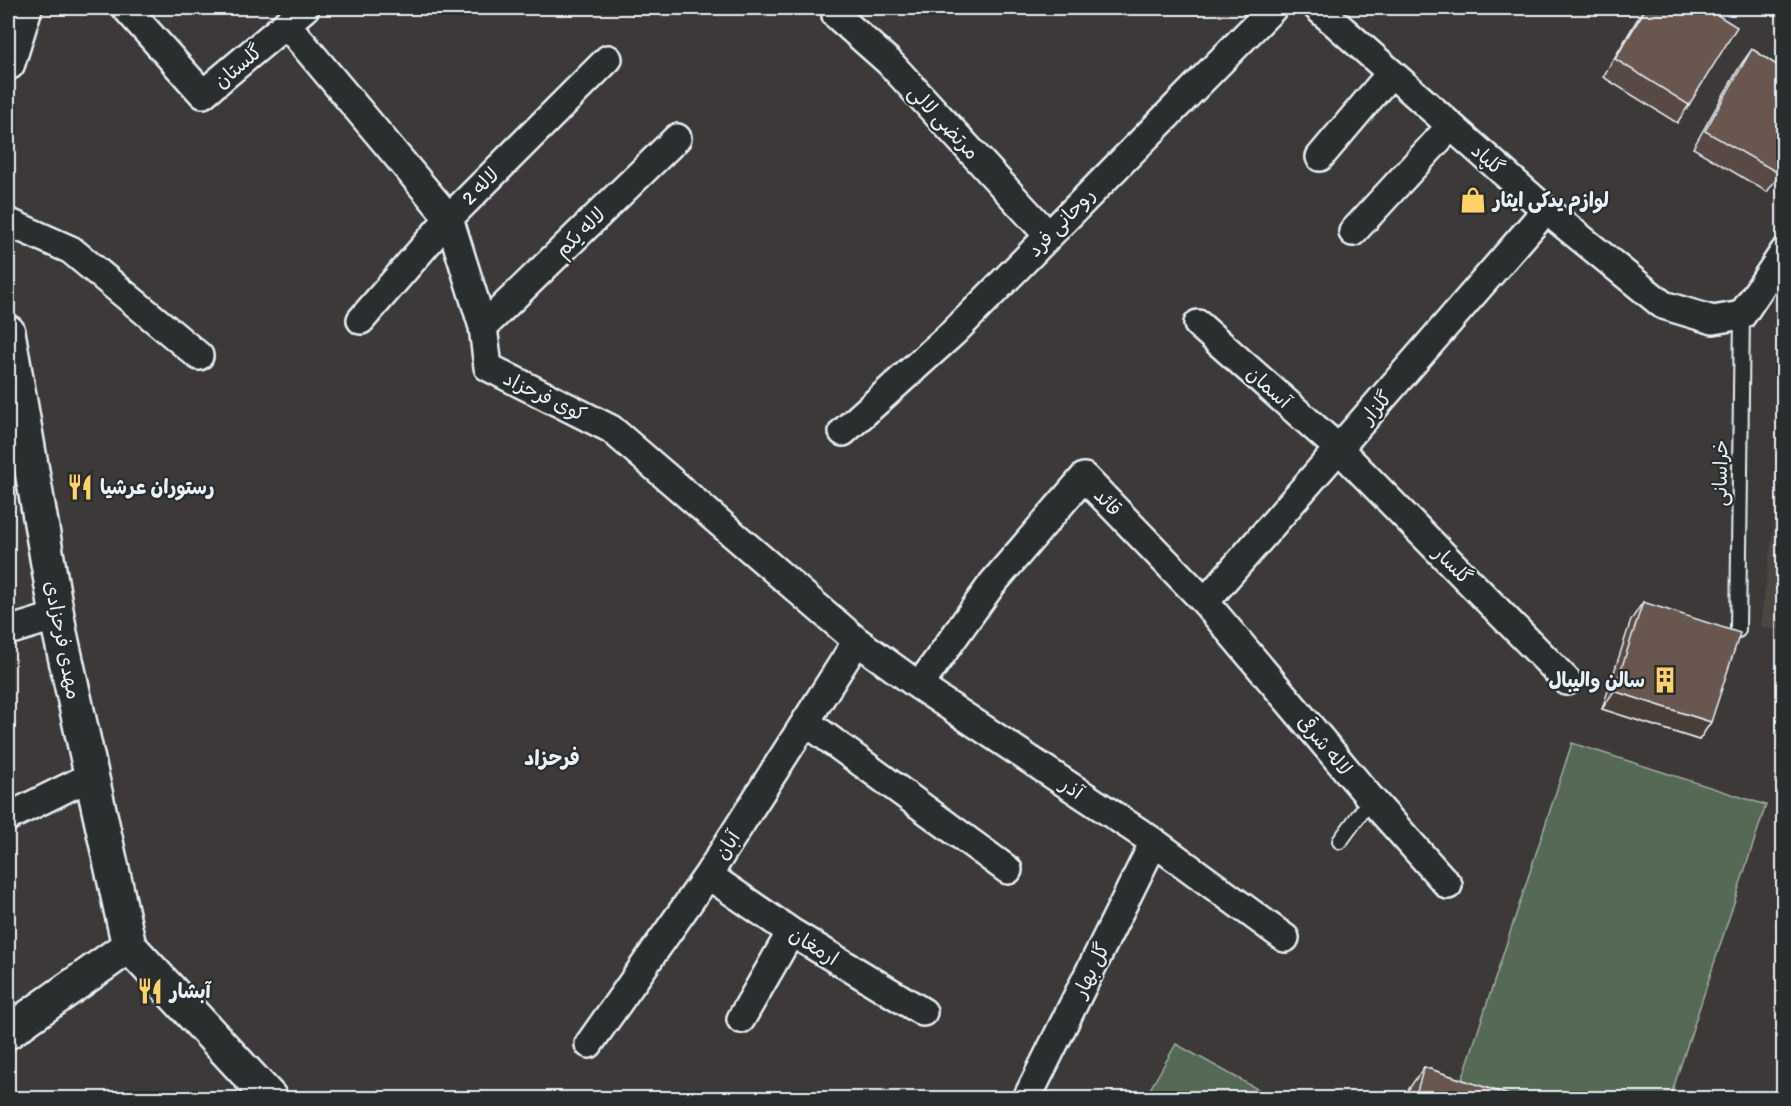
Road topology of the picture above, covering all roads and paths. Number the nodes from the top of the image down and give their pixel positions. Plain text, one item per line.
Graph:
1 (24, 8) edge
2 (126, 8) edge
3 (1273, 8) edge
4 (1317, 8) edge
5 (840, 11) edge
6 (296, 16) edge
7 (8, 18) edge
8 (608, 59) dead end
9 (8, 63) edge
10 (1391, 73) junction
11 (1451, 126) junction
12 (677, 138) dead end
13 (1320, 157) dead end
14 (1546, 210) junction
15 (449, 218) junction
16 (8, 222) edge
17 (1353, 232) dead end
18 (1048, 235) junction
19 (1784, 252) edge
20 (1749, 305) junction
21 (361, 320) dead end
22 (1198, 324) dead end
23 (483, 327) junction
24 (8, 332) edge
25 (200, 356) dead end
26 (843, 432) dead end
27 (1339, 449) junction
28 (1205, 602) junction
29 (57, 616) junction
30 (1738, 630) edge
31 (8, 632) edge
32 (857, 641) junction
33 (1567, 681) dead end
34 (919, 686) junction
35 (806, 722) junction
36 (91, 776) junction
37 (1371, 800) junction
38 (8, 817) edge
39 (1340, 841) dead end
40 (1154, 842) junction
41 (1008, 870) dead end
42 (708, 874) junction
43 (1448, 885) dead end
44 (791, 932) junction
45 (1285, 938) dead end
46 (129, 946) junction
47 (923, 1012) dead end
48 (741, 1019) dead end
49 (8, 1032) edge
50 (589, 1044) dead end
51 (270, 1098) edge
52 (1027, 1098) edge

1 - 7 street
1 - 9 street
2 - 6 street, گلستان
3 - 18 street, روحانی فرد
4 - 10 street, گلپاد
5 - 18 street, مرتضی لالی
6 - 15 street, کوی فرحزاد
8 - 15 street, لاله 2
10 - 11 street, گلپاد
10 - 13 street
11 - 14 street, گلپاد
11 - 17 street
12 - 23 street, لاله یکم
14 - 20 street, گلپاد
14 - 27 street, گلزار
15 - 21 street, لاله 2
15 - 23 street, کوی فرحزاد
16 - 25 street
18 - 26 street, روحانی فرد
19 - 20 street
20 - 30 lane, خراسانی
22 - 27 street, آسمان
23 - 32 street, کوی فرحزاد
24 - 29 street, مهدی فرحزادی
27 - 28 street, گلزار
27 - 33 street, گلسار
28 - 34 street, قائد
28 - 37 street, لاله شرقی
29 - 31 street
29 - 36 street, مهدی فرحزادی
32 - 34 street, آذر
32 - 35 street, آبان
34 - 40 street, آذر
35 - 41 street
35 - 42 street, آبان
36 - 38 street
36 - 46 street, مهدی فرحزادی
37 - 39 lane
37 - 43 street, لاله شرقی
40 - 45 street, آذر
40 - 52 street, گل بهار
42 - 44 street, ارمغان
42 - 50 street, آبان
44 - 47 street, ارمغان
44 - 48 street
46 - 49 street
46 - 51 street

